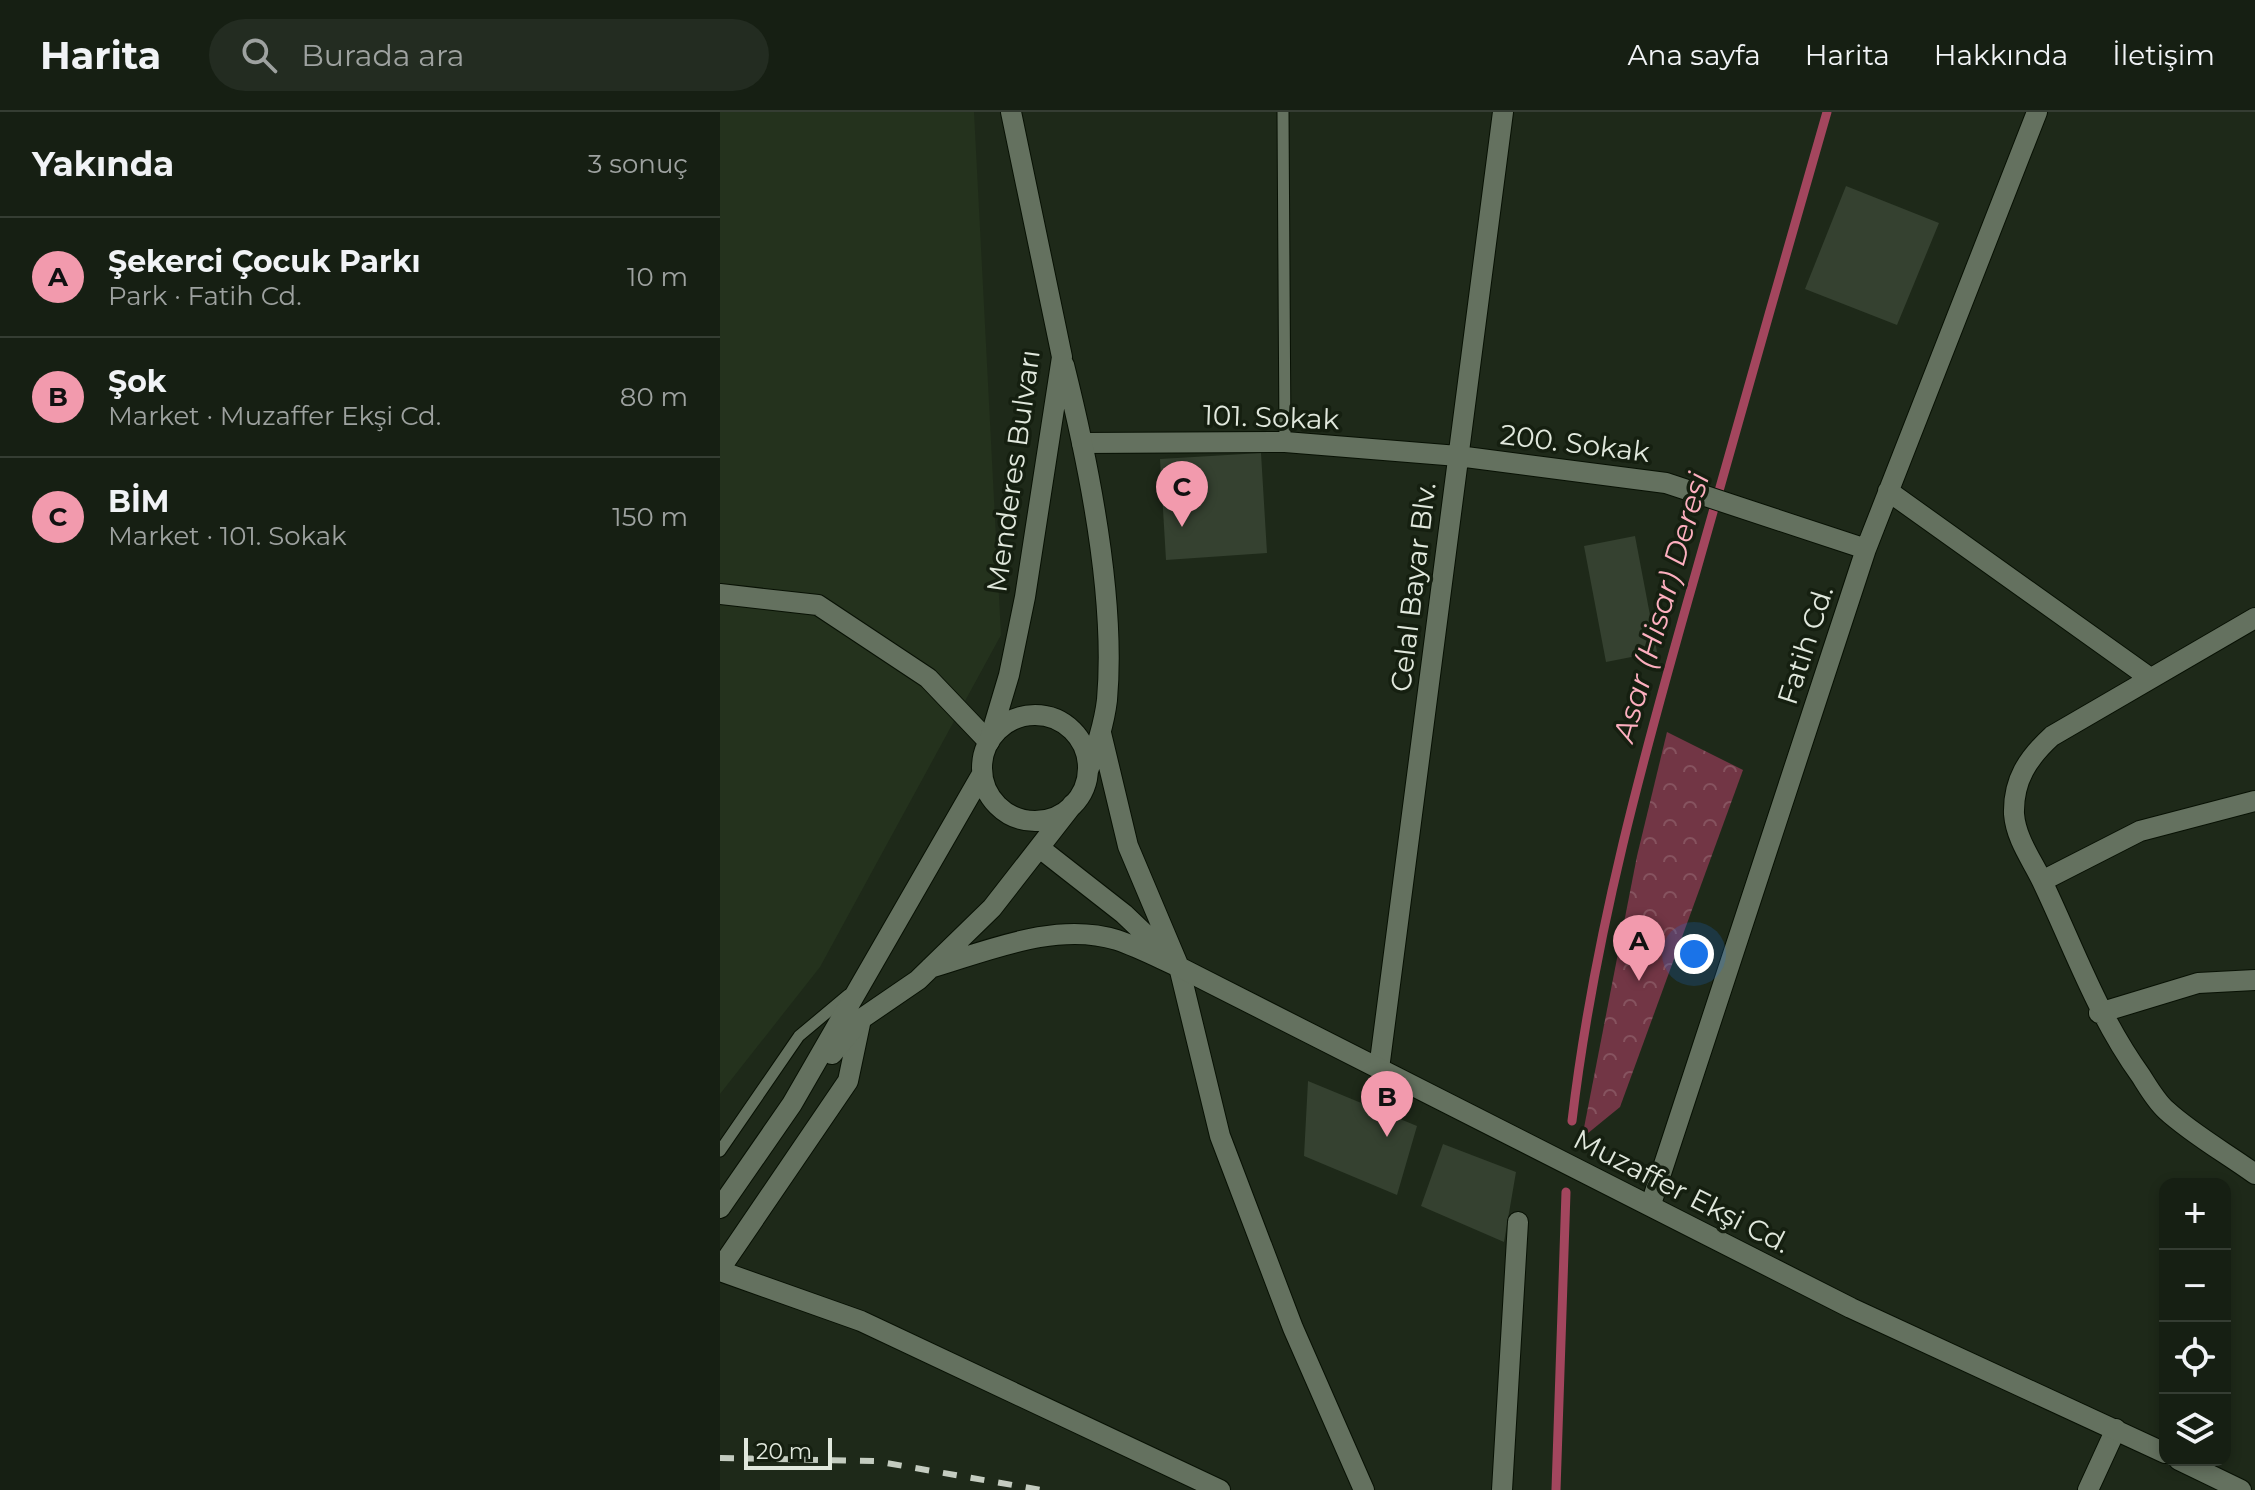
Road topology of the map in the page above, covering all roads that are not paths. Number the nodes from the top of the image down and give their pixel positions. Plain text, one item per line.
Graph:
1 (1011, 112) edge
2 (1283, 112) edge
3 (1503, 112) edge
4 (2037, 112) edge
5 (1062, 357) junction
6 (1285, 442) junction
7 (1082, 443) junction
8 (1458, 456) junction
9 (1888, 491) junction
10 (1866, 549) junction
11 (720, 594) edge
12 (2255, 618) edge
13 (2150, 678) junction
14 (1101, 732) junction
15 (989, 742) junction
16 (1088, 771) junction
17 (982, 774) junction
18 (2255, 801) edge
19 (1073, 804) junction
20 (1041, 849) junction
21 (2042, 881) junction
22 (1179, 967) junction
23 (930, 968) junction
24 (2255, 980) edge
25 (861, 985) junction
26 (2099, 1013) junction
27 (861, 1019) junction
28 (1379, 1069) junction
29 (792, 1104) junction
30 (720, 1151) edge
31 (2255, 1174) edge
32 (1651, 1204) junction
33 (720, 1208) edge
34 (1518, 1222) dead end
35 (720, 1270) edge
36 (2116, 1429) junction
37 (2159, 1450) edge
38 (2191, 1466) edge
39 (1220, 1490) edge
40 (1364, 1490) edge
41 (1502, 1490) edge
42 (2088, 1490) edge
43 (2241, 1490) edge

1 - 5 street, Menderes Bulvarı
2 - 6 lane
3 - 8 street, Celal Bayar Blv.
4 - 9 street, Fatih Cd.
5 - 7 street
5 - 15 street, Menderes Bulvarı
6 - 7 street, 101. Sokak
6 - 8 street, 101. Sokak
7 - 14 street
8 - 10 street, 200. Sokak
8 - 28 street, Celal Bayar Blv.
9 - 10 street, Fatih Cd.
9 - 13 street
10 - 32 street, Fatih Cd.
11 - 15 street
12 - 13 street
13 - 21 street
14 - 16 street
14 - 22 street
15 - 16 street
15 - 17 street
16 - 19 street
17 - 19 street
17 - 25 street
18 - 21 street
19 - 20 street
20 - 22 street
20 - 23 street
21 - 26 street
22 - 23 street
22 - 28 street, Muzaffer Ekşi Cd.
22 - 40 street
23 - 27 street
24 - 26 street
25 - 29 street
25 - 30 lane
26 - 31 street
27 - 29 street
27 - 35 street
28 - 32 street, Muzaffer Ekşi Cd.
29 - 33 street
32 - 36 street, Muzaffer Ekşi Cd.
34 - 41 street
35 - 39 street
36 - 37 street, Muzaffer Ekşi Cd.
36 - 42 street
38 - 43 street

